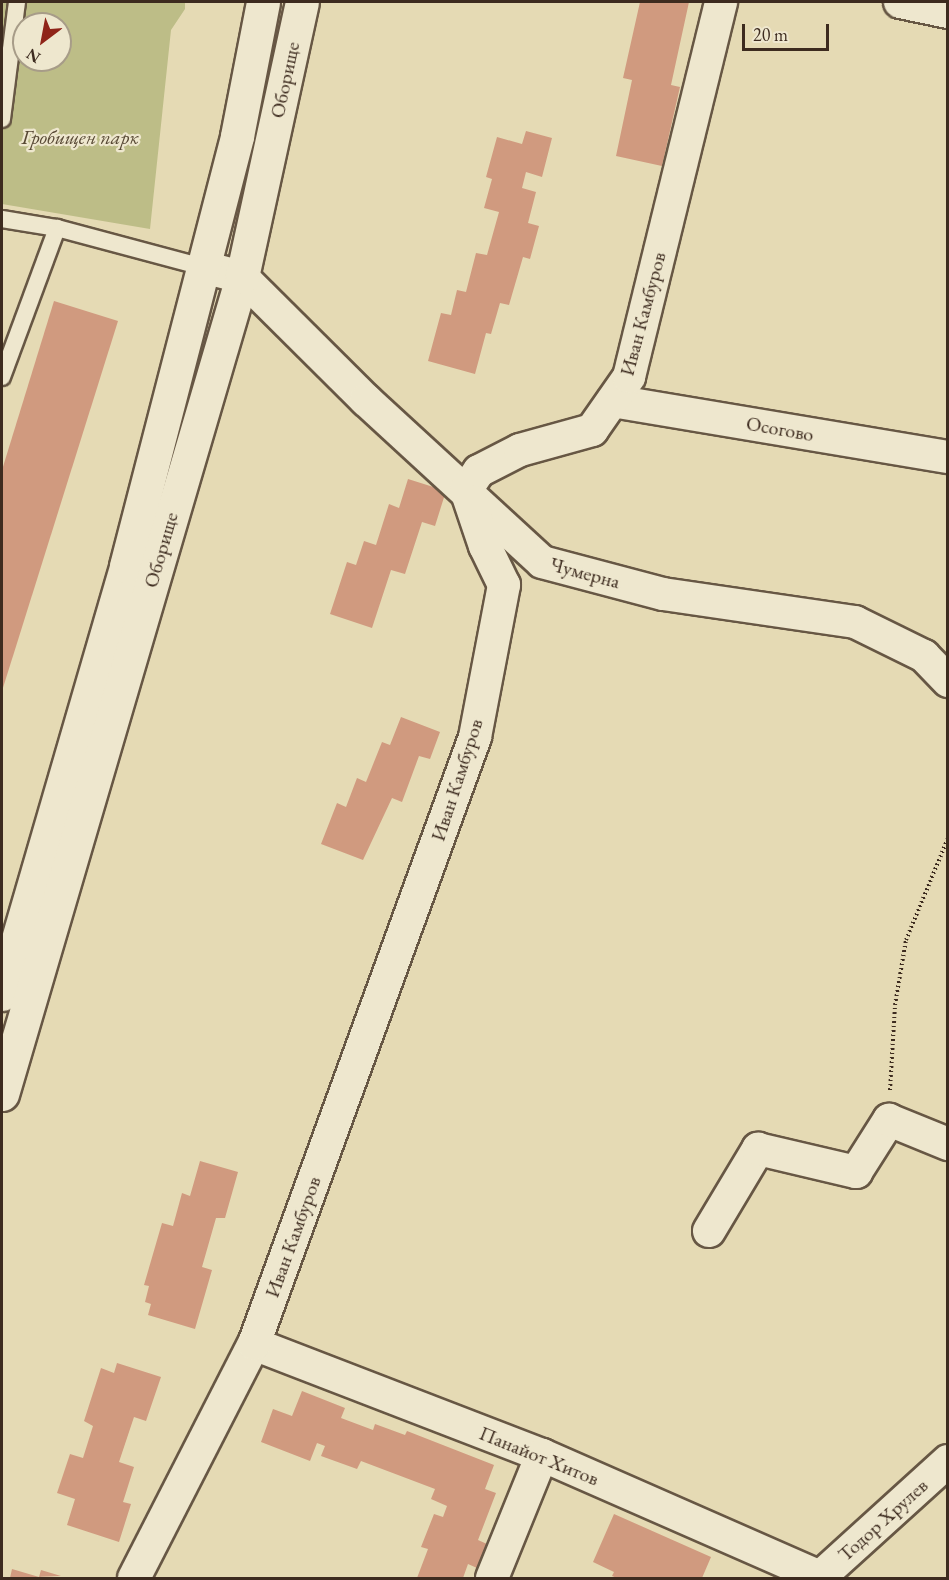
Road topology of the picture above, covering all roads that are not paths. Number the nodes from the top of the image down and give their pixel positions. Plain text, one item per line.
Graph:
1 (17, 2) edge
2 (263, 2) edge
3 (302, 2) edge
4 (721, 2) edge
5 (900, 2) edge
6 (948, 12) edge
7 (2, 119) edge
8 (2, 219) edge
9 (57, 228) junction
10 (203, 267) junction
11 (242, 277) junction
12 (2, 377) edge
13 (612, 401) junction
14 (948, 457) edge
15 (466, 490) junction
16 (948, 681) edge
17 (2, 994) edge
18 (2, 1094) edge
19 (948, 1144) edge
20 (709, 1231) dead end
21 (254, 1344) junction
22 (542, 1455) junction
23 (948, 1461) edge
24 (134, 1578) edge
25 (492, 1578) edge
26 (820, 1578) edge

1 - 7 lane
2 - 10 main road, Оборище
3 - 11 main road, Оборище
4 - 13 street, Иван Камбуров
5 - 6 street
8 - 9 lane
9 - 10 lane
9 - 12 lane
10 - 11 street
10 - 17 main road, Оборище
11 - 15 street, Чумерна
11 - 18 main road, Оборище
13 - 14 street, Осогово
13 - 15 street, Иван Камбуров
15 - 16 street, Чумерна
15 - 21 street, Иван Камбуров
19 - 20 street
21 - 22 street, Панайот Хитов
21 - 24 street, Иван Камбуров
22 - 25 street
22 - 26 street, Панайот Хитов
23 - 26 street, Тодор Хрулев

